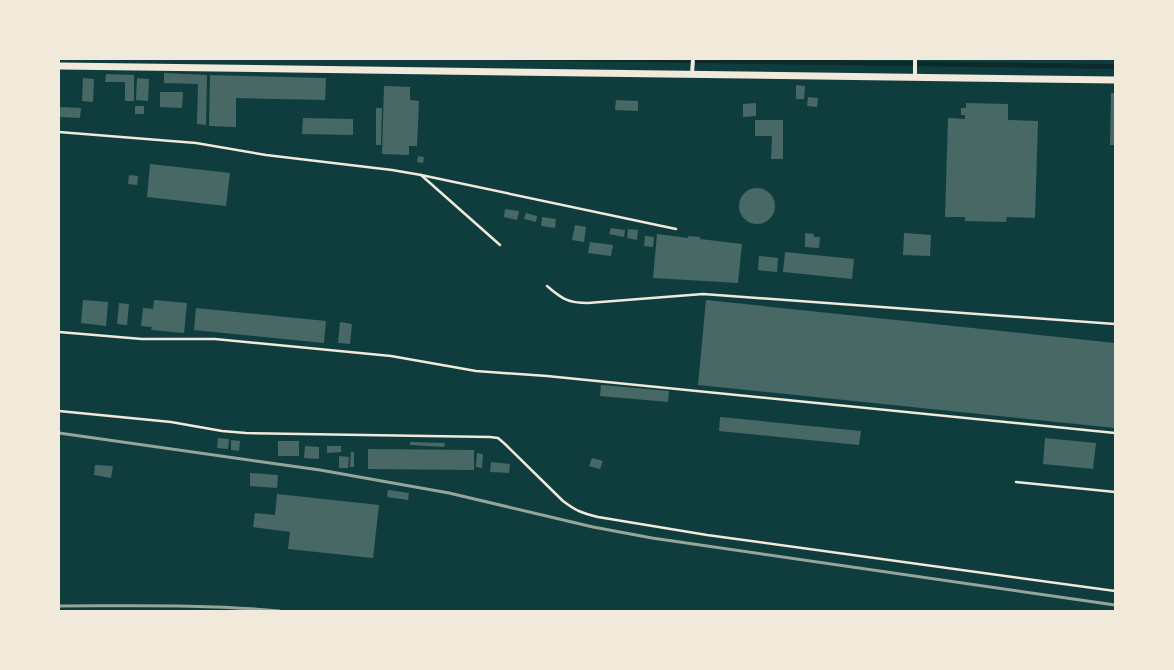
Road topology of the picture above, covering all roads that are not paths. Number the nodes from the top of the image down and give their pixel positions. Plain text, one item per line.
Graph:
1 (693, 59) edge
2 (915, 59) edge
3 (59, 66) edge
4 (692, 74) junction
5 (915, 77) junction
6 (1115, 80) edge
7 (59, 132) edge
8 (421, 175) junction
9 (676, 229) dead end
10 (500, 245) dead end
11 (547, 286) dead end
12 (1115, 324) edge
13 (59, 332) edge
14 (59, 411) edge
15 (1115, 433) edge
16 (1016, 482) dead end
17 (1115, 492) edge
18 (1115, 591) edge

1 - 4 street
2 - 5 street
3 - 4 street
4 - 5 street
5 - 6 street
7 - 8 lane
8 - 9 lane
8 - 10 lane
11 - 12 lane
13 - 15 lane
14 - 18 lane
16 - 17 lane

